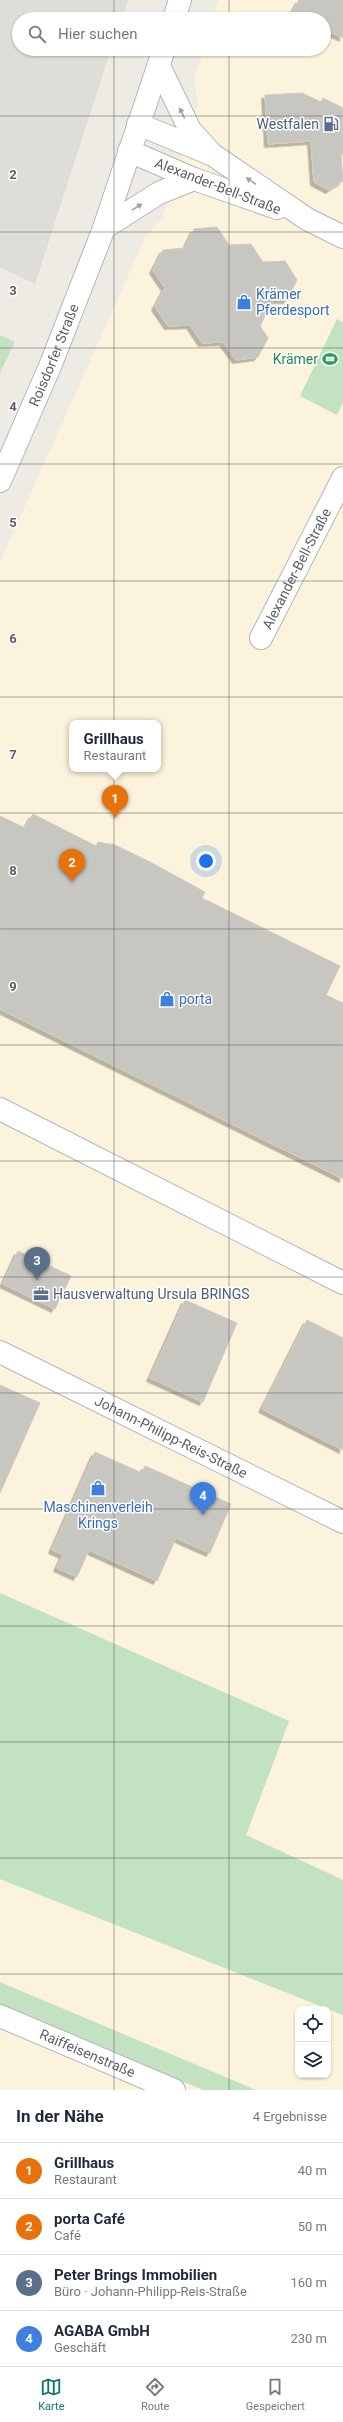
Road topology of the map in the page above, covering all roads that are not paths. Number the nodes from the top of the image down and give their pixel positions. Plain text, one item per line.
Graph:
1 (180, 0) edge
2 (176, 12) edge
3 (161, 58) edge
4 (138, 124) junction
5 (129, 151) junction
6 (213, 155) junction
7 (194, 179) junction
8 (307, 219) junction
9 (104, 228) junction
10 (343, 237) edge
11 (343, 478) edge
12 (0, 481) edge
13 (262, 638) dead end
14 (0, 1109) edge
15 (343, 1283) edge
16 (0, 1352) edge
17 (343, 1522) edge
18 (0, 2016) edge
19 (174, 2090) edge

1 - 2 street
3 - 4 street, Roisdorfer Straße
6 -> 3 street, Alexander-Bell-Straße
4 - 5 street, Roisdorfer Straße
4 - 6 street, Alexander-Bell-Straße
5 - 7 street, Alexander-Bell-Straße
5 - 9 street, Roisdorfer Straße
8 -> 6 street, Alexander-Bell-Straße
7 - 8 street, Alexander-Bell-Straße
9 -> 7 street
8 - 10 street, Alexander-Bell-Straße
9 - 12 street, Roisdorfer Straße
11 - 13 street, Alexander-Bell-Straße
14 - 15 street
16 - 17 street, Johann-Philipp-Reis-Straße
18 - 19 street, Raiffeisenstraße

